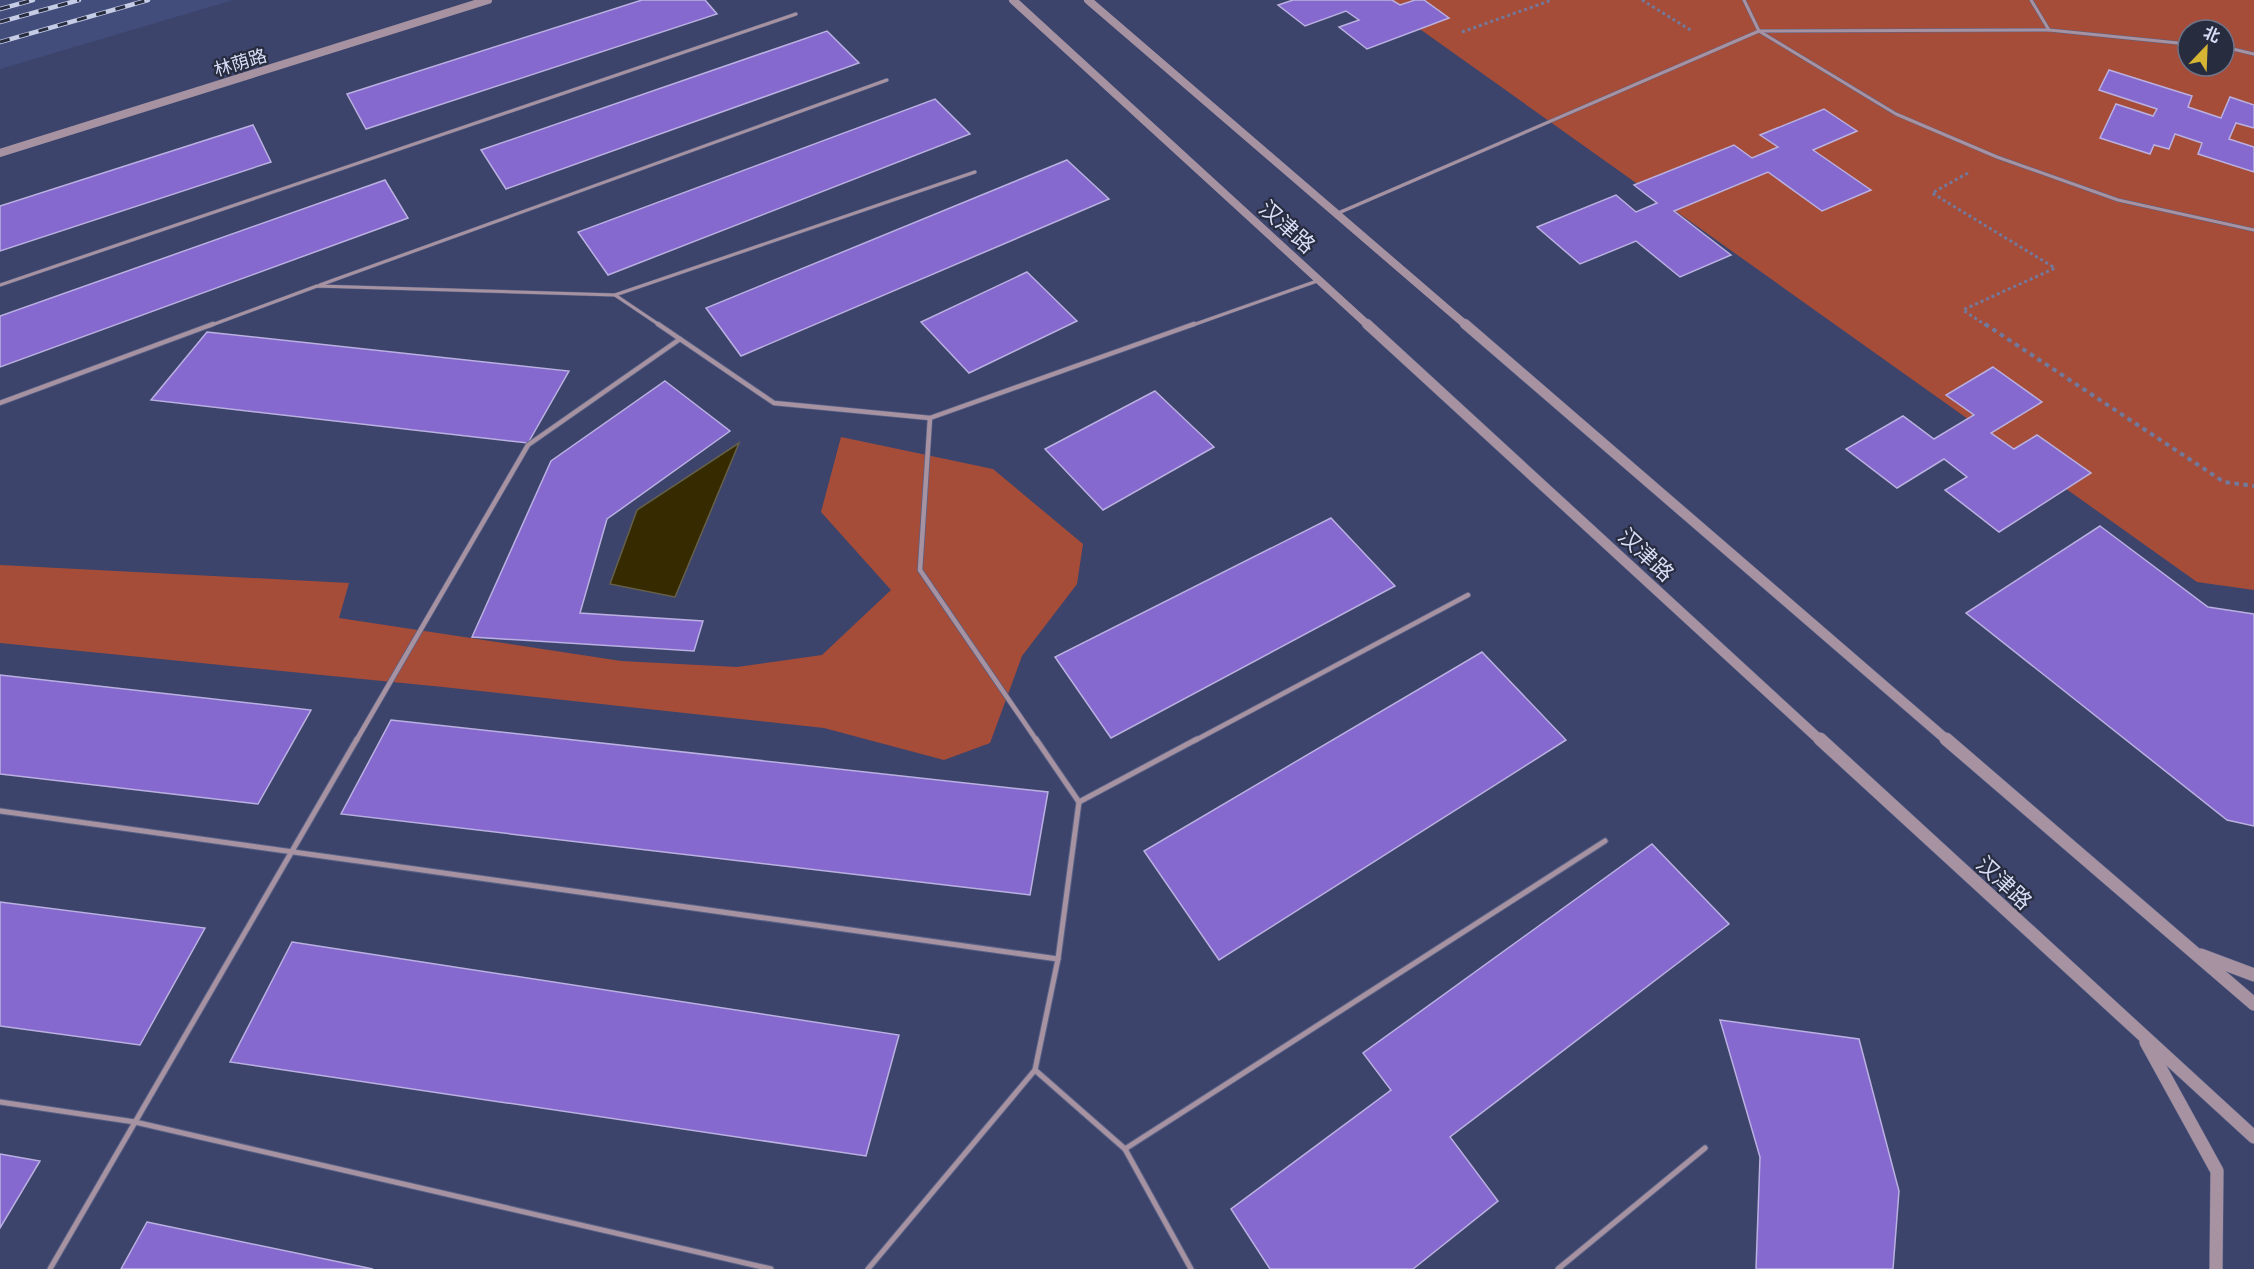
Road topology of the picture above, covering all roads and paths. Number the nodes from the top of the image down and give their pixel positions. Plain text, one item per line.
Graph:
1 (488, 0) edge
2 (1013, 0) edge
3 (1088, 0) edge
4 (1552, 0) edge
5 (1642, 0) edge
6 (1744, 0) edge
7 (2031, 0) edge
8 (796, 14) dead end
9 (2049, 30) junction
10 (1462, 32) dead end
11 (1760, 32) junction
12 (2176, 43) edge
13 (1720, 49) junction
14 (2236, 50) edge
15 (2254, 54) edge
16 (887, 80) dead end
17 (0, 153) edge
18 (1998, 157) junction
19 (975, 172) dead end
20 (1336, 214) junction
21 (2254, 230) edge
22 (1320, 280) junction
23 (0, 285) edge
24 (317, 286) junction
25 (615, 295) junction
26 (680, 339) junction
27 (0, 403) edge
28 (930, 418) junction
29 (2254, 486) edge
30 (1468, 596) dead end
31 (1079, 802) junction
32 (0, 811) edge
33 (1605, 841) dead end
34 (291, 852) junction
35 (2194, 952) junction
36 (1058, 959) junction
37 (2254, 975) edge
38 (2254, 1004) edge
39 (2142, 1034) junction
40 (1035, 1070) junction
41 (0, 1102) edge
42 (135, 1122) junction
43 (2254, 1137) edge
44 (1706, 1148) dead end
45 (1125, 1149) junction
46 (50, 1269) edge
47 (771, 1269) edge
48 (868, 1269) edge
49 (1191, 1269) edge
50 (1558, 1269) edge
51 (2216, 1269) edge

1 - 17 street, 林荫路
2 - 22 street, 汉津路
3 - 20 street, 汉津路
4 - 10 path
5 - 13 path
6 - 11 lane
7 - 9 lane
8 - 23 lane
9 - 11 lane
9 - 12 lane
11 - 13 lane
11 - 18 lane
13 - 20 lane
14 - 15 lane
16 - 24 lane
18 - 21 lane
18 - 29 path
19 - 25 lane
20 - 35 street, 汉津路
22 - 28 lane
22 - 39 street, 汉津路
24 - 25 lane
24 - 27 lane
25 - 26 lane
26 - 28 lane
26 - 34 lane
28 - 31 lane
30 - 31 lane
31 - 36 lane
32 - 34 lane
33 - 45 lane
34 - 36 lane
34 - 42 lane
35 - 37 street
35 - 38 street, 汉津路
36 - 40 lane
39 - 43 street, 汉津路
39 - 51 street
40 - 45 lane
40 - 48 lane
41 - 42 lane
42 - 46 lane
42 - 47 lane
44 - 50 lane
45 - 49 lane

